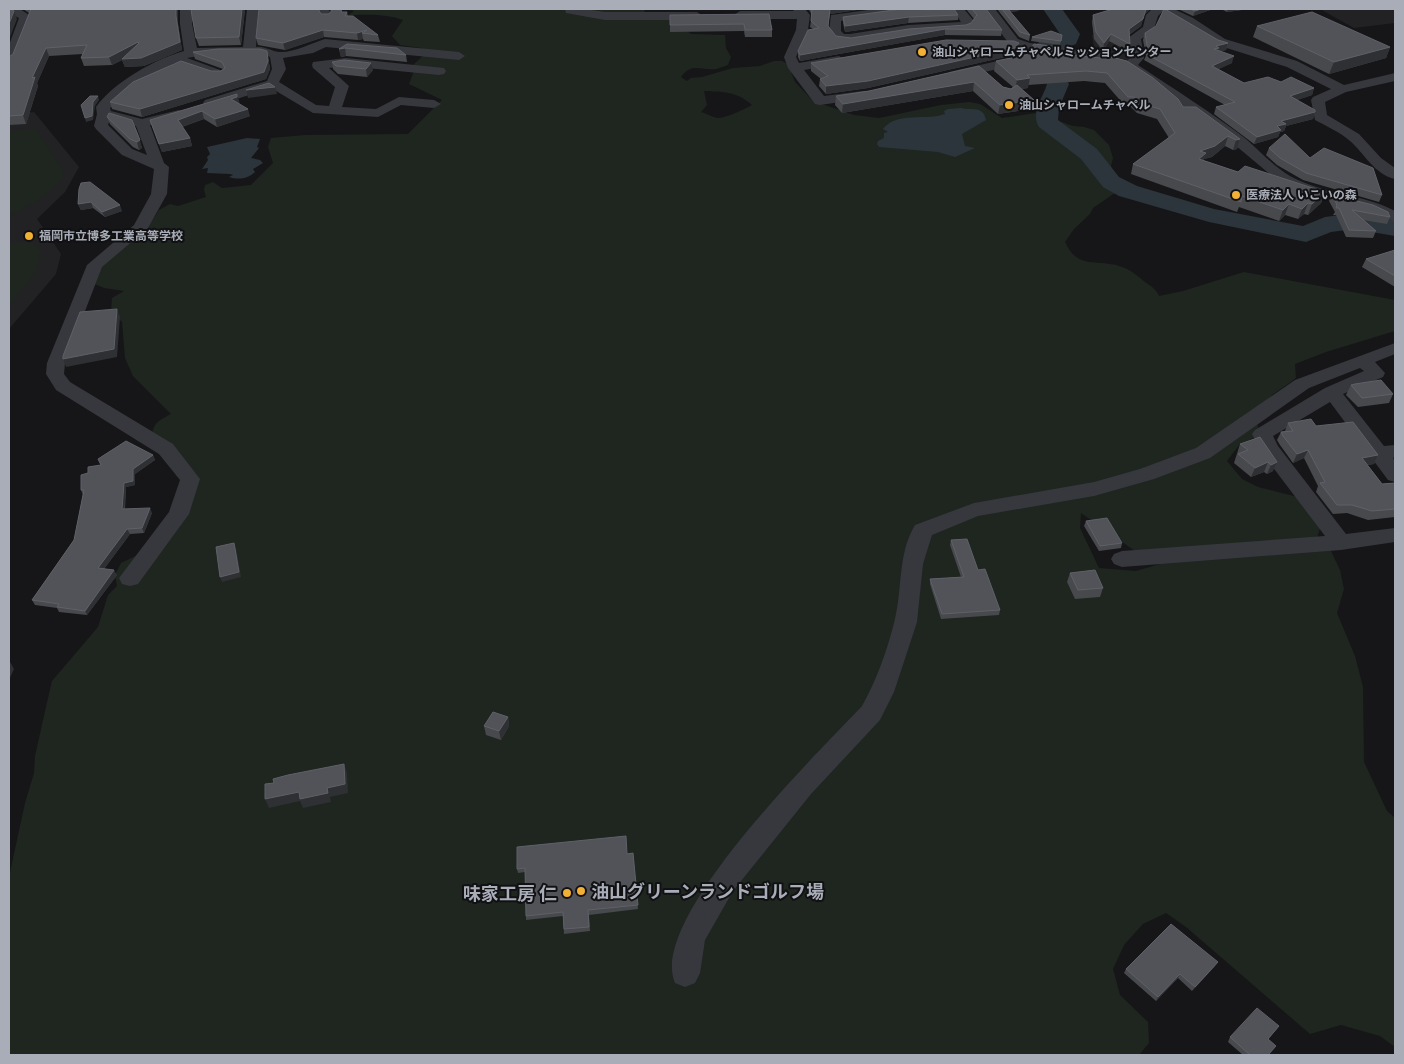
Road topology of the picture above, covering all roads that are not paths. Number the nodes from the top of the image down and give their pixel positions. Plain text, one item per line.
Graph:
1 (16, 9) edge
2 (186, 9) edge
3 (253, 9) edge
4 (900, 9) edge
5 (958, 9) edge
6 (989, 9) edge
7 (1159, 9) edge
8 (1165, 9) edge
9 (570, 10) edge
10 (801, 12) edge
11 (704, 16) edge
12 (724, 16) edge
13 (1028, 47) junction
14 (256, 51) junction
15 (191, 53) junction
16 (276, 56) junction
17 (177, 58) junction
18 (851, 58) edge
19 (9, 60) edge
20 (1130, 66) junction
21 (795, 68) junction
22 (981, 69) junction
23 (218, 74) edge
24 (943, 77) edge
25 (1395, 77) edge
26 (994, 80) edge
27 (272, 84) junction
28 (1342, 90) junction
29 (878, 92) edge
30 (434, 104) dead end
31 (334, 110) junction
32 (104, 114) junction
33 (136, 122) junction
34 (158, 165) junction
35 (1395, 175) edge
36 (1395, 206) edge
37 (1376, 207) junction
38 (1395, 217) edge
39 (1395, 348) edge
40 (1363, 360) junction
41 (1332, 392) junction
42 (1387, 452) edge
43 (1395, 475) edge
44 (1395, 535) edge
45 (1341, 542) junction
46 (1122, 559) dead end
47 (130, 578) dead end
48 (685, 973) dead end

1 - 19 street
2 - 15 street
3 - 14 street
4 - 5 street
6 - 13 street
7 - 20 street
8 - 28 street
9 - 11 street
10 - 12 street
10 - 21 street
13 - 20 street
13 - 22 street
14 - 15 street
14 - 16 street
15 - 17 street
16 - 27 street
16 - 31 street
17 - 23 street
17 - 32 street
18 - 21 street
20 - 37 street
21 - 29 street
22 - 24 street
22 - 26 street
25 - 28 street
27 - 31 street
27 - 33 street
28 - 35 street
30 - 31 street
32 - 33 street
32 - 34 street
33 - 34 street
34 - 47 street
36 - 37 street
37 - 38 street
39 - 40 street
40 - 41 street
40 - 48 street
41 - 42 street
41 - 45 street
42 - 43 street
44 - 45 street
45 - 46 street

